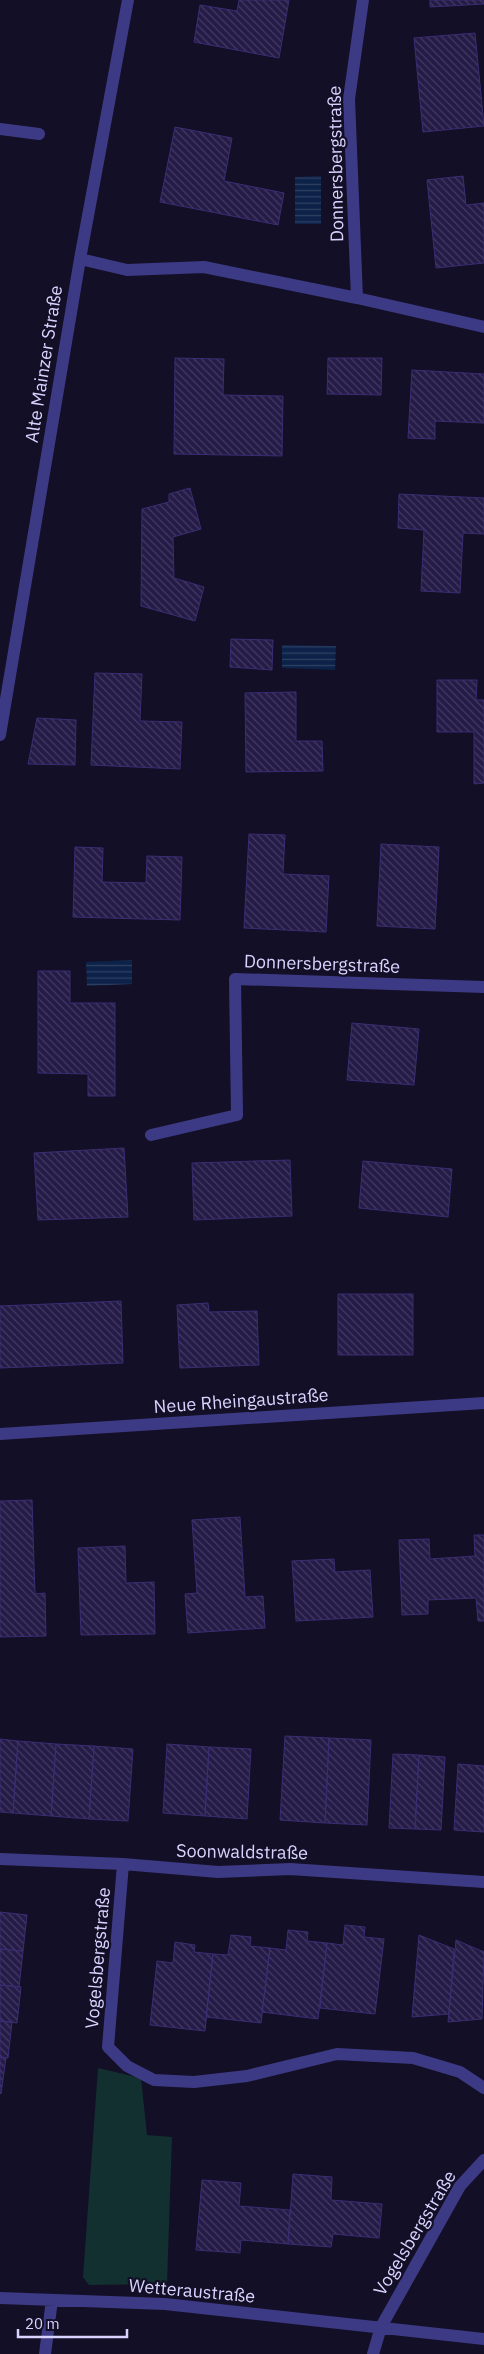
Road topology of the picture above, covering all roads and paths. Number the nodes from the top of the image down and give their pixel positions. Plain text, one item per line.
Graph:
1 (128, 0) edge
2 (363, 0) edge
3 (0, 128) edge
4 (39, 134) dead end
5 (80, 259) junction
6 (357, 298) junction
7 (484, 327) edge
8 (0, 735) edge
9 (484, 987) edge
10 (151, 1135) dead end
11 (484, 1403) edge
12 (0, 1434) edge
13 (0, 1859) edge
14 (123, 1864) junction
15 (484, 1882) edge
16 (484, 2088) edge
17 (484, 2160) edge
18 (0, 2298) edge
19 (52, 2300) junction
20 (381, 2327) junction
21 (484, 2339) edge
22 (45, 2354) edge
23 (373, 2354) edge

1 - 5 street, Alte Mainzer Straße
2 - 6 street, Donnersbergstraße
3 - 4 street
5 - 6 street
5 - 8 street, Alte Mainzer Straße
6 - 7 street
9 - 10 street, Donnersbergstraße
11 - 12 street, Neue Rheingaustraße
13 - 14 street, Soonwaldstraße
14 - 15 street, Soonwaldstraße
14 - 16 street, Vogelsbergstraße
17 - 20 street, Vogelsbergstraße
18 - 19 street, Wetteraustraße
19 - 20 street, Wetteraustraße
19 - 22 street
20 - 21 street
20 - 23 street, Vogelsbergstraße

